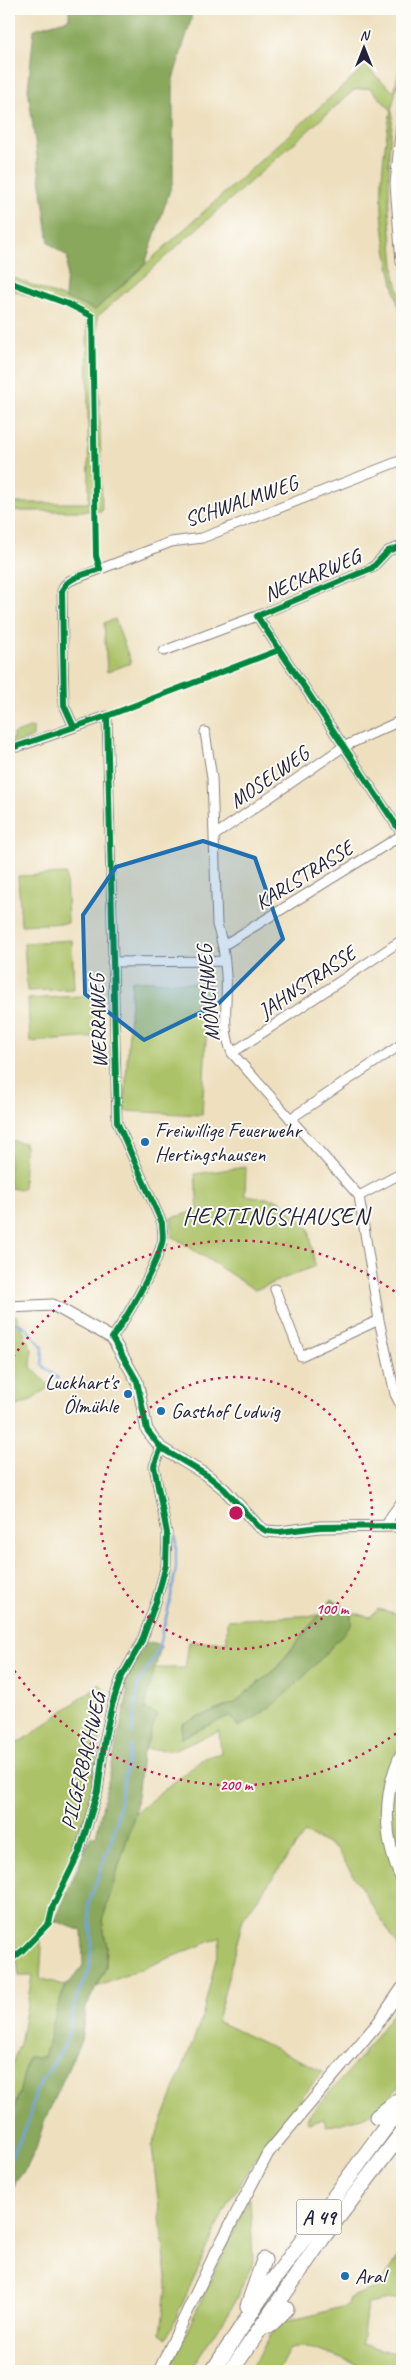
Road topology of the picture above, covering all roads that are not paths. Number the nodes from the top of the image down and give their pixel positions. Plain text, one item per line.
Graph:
1 (402, 125) edge
2 (402, 262) edge
3 (402, 460) edge
4 (402, 546) edge
5 (257, 616) junction
6 (164, 651) dead end
7 (402, 720) edge
8 (74, 727) junction
9 (205, 732) dead end
10 (17, 747) dead end
11 (343, 747) junction
12 (402, 834) edge
13 (215, 835) junction
14 (402, 940) edge
15 (224, 945) junction
16 (224, 961) junction
17 (112, 962) junction
18 (402, 1046) edge
19 (232, 1053) junction
20 (290, 1119) junction
21 (402, 1173) edge
22 (359, 1196) junction
23 (275, 1288) dead end
24 (9, 1307) edge
25 (379, 1320) junction
26 (112, 1338) junction
27 (402, 1408) edge
28 (160, 1448) junction
29 (402, 1501) edge
30 (386, 1526) junction
31 (402, 1526) edge
32 (402, 1752) edge
33 (79, 1853) dead end
34 (402, 1880) edge
35 (402, 1988) edge
36 (402, 2098) edge
37 (402, 2105) edge
38 (377, 2118) dead end
39 (402, 2133) edge
40 (264, 2260) dead end
41 (286, 2309) dead end
42 (239, 2330) junction
43 (244, 2352) junction
44 (159, 2371) edge
45 (213, 2371) edge
46 (231, 2371) edge

1 - 2 street
3 - 8 street, SCHWALMWEG
4 - 5 street, NECKARWEG
5 - 6 street, NECKARWEG
5 - 11 street
7 - 11 street, MOSELWEG
8 - 10 street, WERRAWEG
8 - 17 street, WERRAWEG
9 - 13 street, MÖNCHWEG
11 - 12 street
11 - 13 street, MOSELWEG
12 - 15 street, KARLSTRASSE
13 - 15 street, MÖNCHWEG
14 - 19 street, JAHNSTRASSE
15 - 16 street, MÖNCHWEG
16 - 17 street
16 - 19 street, MÖNCHWEG
17 - 26 street, WERRAWEG
18 - 20 street
19 - 20 street, MÖNCHWEG
20 - 22 street, MÖNCHWEG
21 - 22 street
22 - 25 street
23 - 25 street
24 - 26 street
25 - 27 street
26 - 28 street
28 - 30 street
28 - 33 street, PILGERBACHWEG
29 - 30 street
30 - 31 street
32 - 34 street
35 - 44 street
36 - 38 highway
37 - 42 highway, A 49
39 - 43 highway, A 49
40 - 42 highway
41 - 43 highway
42 - 45 highway, A 49
43 - 46 highway, A 49

